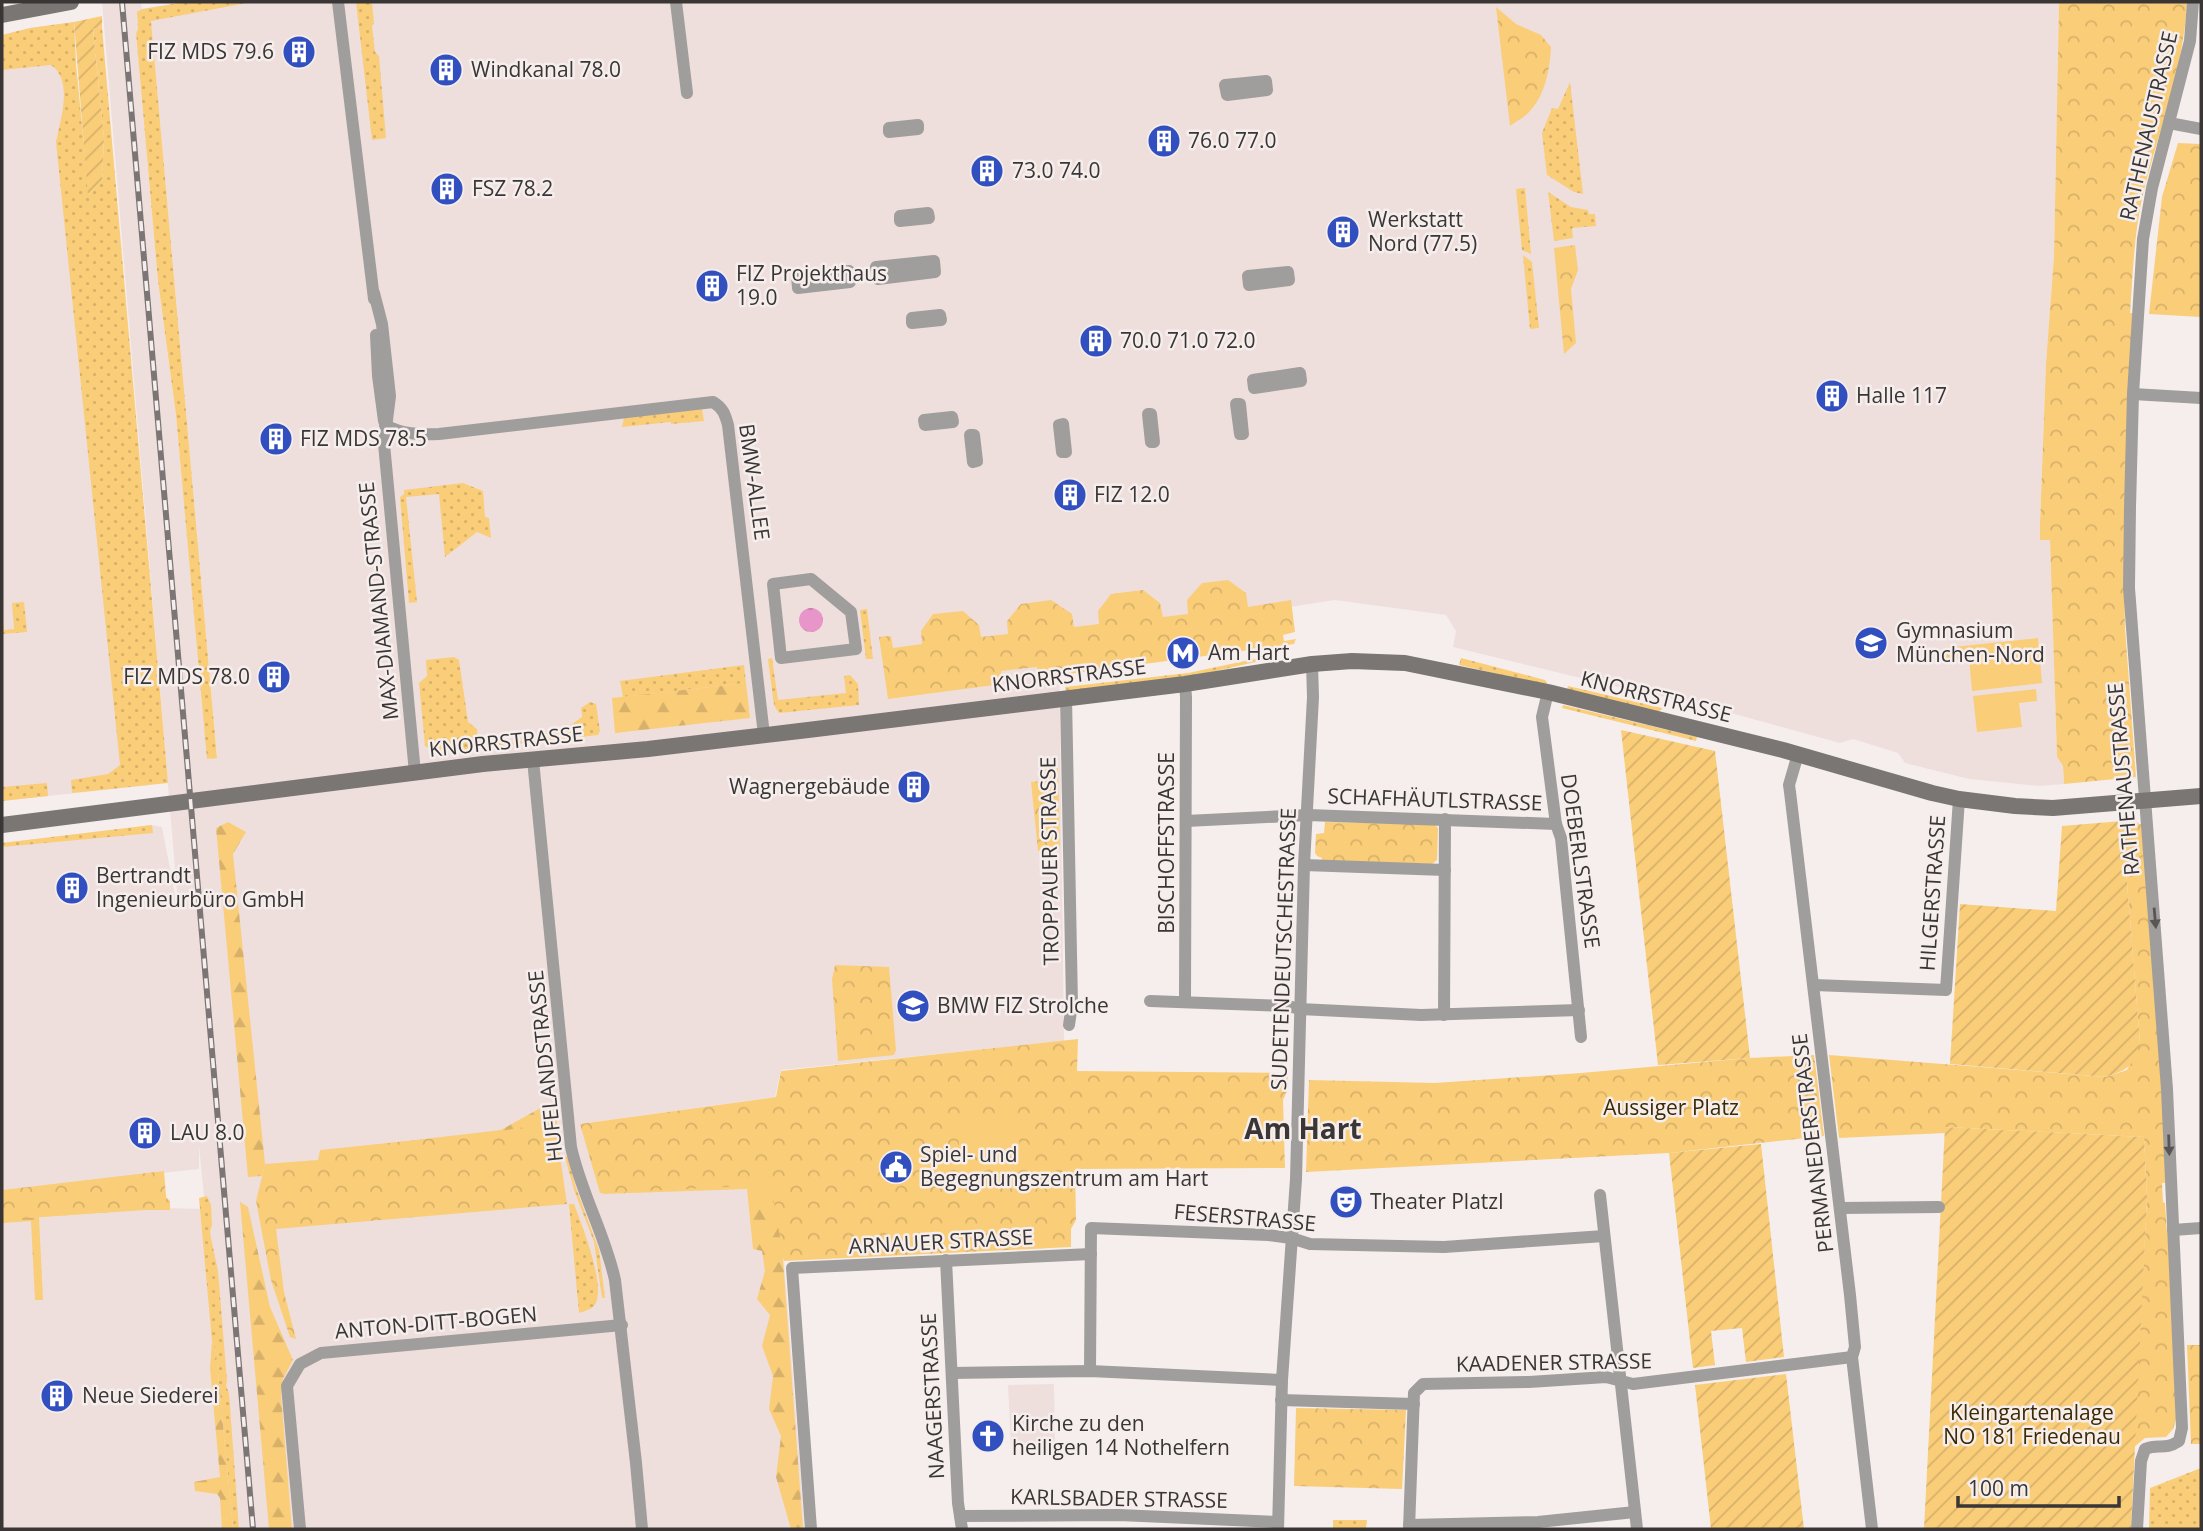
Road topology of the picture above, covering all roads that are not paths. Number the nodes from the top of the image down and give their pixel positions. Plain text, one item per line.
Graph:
1 (71, 2) edge
2 (338, 2) edge
3 (676, 2) edge
4 (2193, 2) edge
5 (2, 15) edge
6 (687, 93) dead end
7 (2169, 123) junction
8 (2201, 129) edge
9 (2133, 394) junction
10 (2201, 398) edge
11 (385, 425) junction
12 (811, 579) joint
13 (1312, 664) junction
14 (1185, 684) junction
15 (1548, 692) junction
16 (1066, 697) junction
17 (764, 735) junction
18 (1798, 754) junction
19 (533, 760) junction
20 (415, 773) junction
21 (2201, 796) edge
22 (1959, 799) junction
23 (2136, 802) junction
24 (1308, 815) junction
25 (1445, 819) junction
26 (1186, 821) junction
27 (1556, 824) junction
28 (2, 825) edge
29 (1304, 865) junction
30 (1445, 870) junction
31 (1814, 985) junction
32 (1150, 1001) dead end
33 (1185, 1002) junction
34 (1300, 1009) junction
35 (1579, 1010) junction
36 (1444, 1015) junction
37 (1069, 1024) dead end
38 (1581, 1037) dead end
39 (1600, 1195) dead end
40 (1940, 1207) dead end
41 (1840, 1208) junction
42 (2201, 1228) edge
43 (2174, 1230) junction
44 (1604, 1236) junction
45 (1291, 1238) junction
46 (1091, 1255) junction
47 (946, 1260) junction
48 (622, 1325) junction
49 (1852, 1357) junction
50 (1090, 1371) junction
51 (952, 1373) junction
52 (1282, 1380) junction
53 (1621, 1380) junction
54 (1281, 1400) junction
55 (1414, 1404) junction
56 (1635, 1512) junction
57 (960, 1516) junction
58 (1278, 1526) edge
59 (1409, 1527) edge
60 (300, 1529) edge
61 (642, 1529) edge
62 (811, 1529) edge
63 (962, 1529) edge
64 (1637, 1529) edge
65 (1872, 1529) edge
66 (2137, 1529) edge

1 - 5 street
2 - 11 street, MAX-DIAMAND-STRASSE
3 - 6 street
4 - 7 street, RATHENAUSTRASSE
7 - 8 street
7 - 9 street, RATHENAUSTRASSE
9 - 10 street
9 - 23 street, RATHENAUSTRASSE
11 - 17 street, BMW-ALLEE
11 - 20 street, MAX-DIAMAND-STRASSE
12 - 12 street
13 - 14 street, KNORRSTRASSE
13 - 15 street, KNORRSTRASSE
13 - 24 street, SUDETENDEUTSCHESTRASSE
14 - 16 street, KNORRSTRASSE
14 - 26 street, BISCHOFFSTRASSE
15 - 18 street, KNORRSTRASSE
15 - 27 street, DOEBERLSTRASSE
16 - 17 street, KNORRSTRASSE
16 - 37 street, TROPPAUER STRASSE
17 - 19 street, KNORRSTRASSE
18 - 22 street, KNORRSTRASSE
18 - 31 street, PERMANEDERSTRASSE
19 - 20 street, KNORRSTRASSE
19 - 48 street, HUFELANDSTRASSE
20 - 28 street, KNORRSTRASSE
21 - 23 street, KNORRSTRASSE
22 - 23 street, KNORRSTRASSE
22 - 31 street, HILGERSTRASSE
23 -> 43 street, RATHENAUSTRASSE
24 - 25 street, SCHAFHÄUTLSTRASSE
24 - 26 street, SCHAFHÄUTLSTRASSE
24 - 29 street, SUDETENDEUTSCHESTRASSE
25 - 27 street, SCHAFHÄUTLSTRASSE
25 - 30 street
26 - 33 street, BISCHOFFSTRASSE
27 - 35 street, DOEBERLSTRASSE
29 - 30 street
29 - 34 street, SUDETENDEUTSCHESTRASSE
30 - 36 street
31 - 41 street, PERMANEDERSTRASSE
32 - 33 street
33 - 34 street
34 - 36 street
34 - 45 street, SUDETENDEUTSCHESTRASSE
35 - 36 street
35 - 38 street, DOEBERLSTRASSE
39 - 44 street
40 - 41 street
41 - 49 street, PERMANEDERSTRASSE
42 - 43 street
43 - 66 street, RATHENAUSTRASSE
44 - 45 street, FESERSTRASSE
44 - 53 street
45 - 46 street, FESERSTRASSE
45 - 52 street, SUDETENDEUTSCHESTRASSE
46 - 47 street, ARNAUER STRASSE
46 - 50 street
47 - 51 street, NAAGERSTRASSE
47 - 62 street, ARNAUER STRASSE
48 - 60 street, ANTON-DITT-BOGEN
48 - 61 street, HUFELANDSTRASSE
49 - 53 street, KAADENER STRASSE
49 - 65 street, PERMANEDERSTRASSE
50 - 51 street
50 - 52 street
51 - 57 street, NAAGERSTRASSE
52 - 54 street, SUDETENDEUTSCHESTRASSE
53 - 55 street, KAADENER STRASSE
53 - 56 street
54 - 55 street
54 - 58 street, SUDETENDEUTSCHESTRASSE
55 - 59 street
56 - 59 street
56 - 64 street
57 - 58 street, KARLSBADER STRASSE
57 - 63 street, NAAGERSTRASSE

